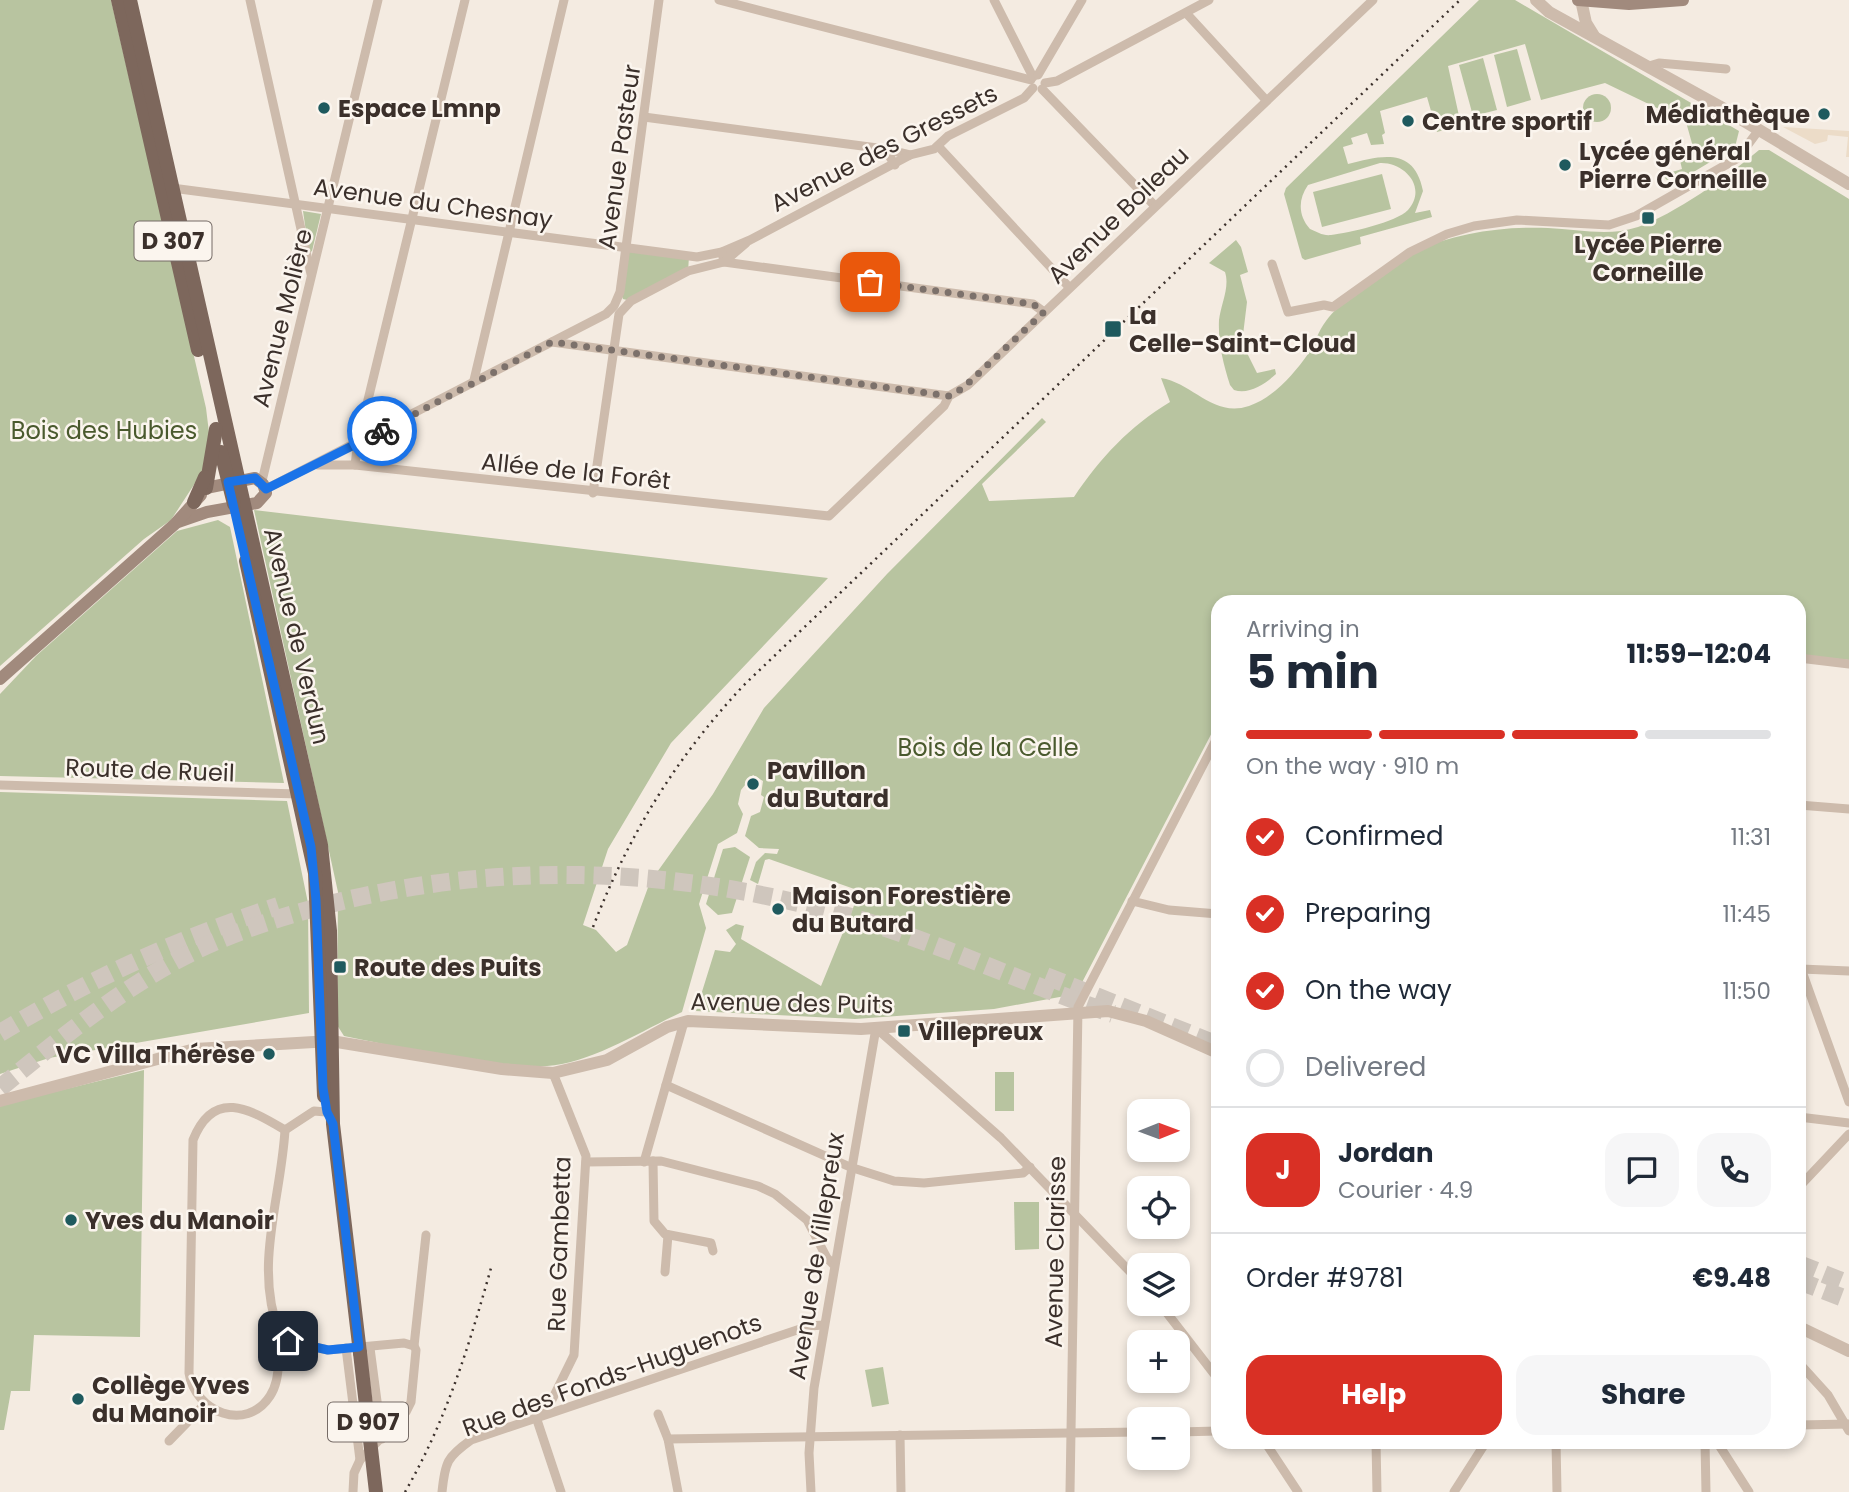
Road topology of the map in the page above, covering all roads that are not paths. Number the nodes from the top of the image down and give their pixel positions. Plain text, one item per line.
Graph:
1 (118, 0) edge
2 (130, 0) edge
3 (250, 0) edge
4 (377, 0) edge
5 (465, 0) edge
6 (564, 0) edge
7 (659, 0) edge
8 (719, 0) edge
9 (994, 0) edge
10 (1005, 0) edge
11 (1082, 0) edge
12 (1373, 0) edge
13 (1536, 0) edge
14 (1580, 0) edge
15 (1683, 0) edge
16 (1204, 1) edge
17 (1549, 6) edge
18 (999, 10) junction
19 (1187, 14) junction
20 (1595, 36) junction
21 (1649, 66) junction
22 (1726, 69) dead end
23 (1037, 82) junction
24 (1266, 100) junction
25 (644, 117) junction
26 (1758, 131) junction
27 (938, 146) junction
28 (885, 149) junction
29 (910, 155) junction
30 (895, 165) junction
31 (1849, 184) edge
32 (172, 188) junction
33 (295, 203) junction
34 (1155, 206) junction
35 (328, 209) junction
36 (411, 219) junction
37 (508, 233) junction
38 (750, 240) junction
39 (625, 248) junction
40 (717, 253) junction
41 (689, 257) junction
42 (724, 262) junction
43 (1272, 264) dead end
44 (688, 271) junction
45 (311, 275) junction
46 (1068, 286) junction
47 (1044, 312) junction
48 (552, 342) junction
49 (613, 349) junction
50 (474, 380) junction
51 (949, 396) junction
52 (216, 429) junction
53 (358, 441) junction
54 (212, 463) junction
55 (318, 464) junction
56 (355, 465) junction
57 (233, 481) junction
58 (264, 485) junction
59 (206, 488) junction
60 (593, 493) junction
61 (194, 502) junction
62 (239, 507) junction
63 (216, 510) junction
64 (830, 516) joint
65 (175, 524) junction
66 (1806, 659) edge
67 (1849, 664) edge
68 (0, 679) edge
69 (1211, 750) edge
70 (1206, 760) junction
71 (1211, 762) edge
72 (0, 785) edge
73 (299, 794) junction
74 (1806, 806) edge
75 (1849, 809) edge
76 (1132, 901) junction
77 (1211, 913) edge
78 (1806, 967) edge
79 (1849, 971) edge
80 (1806, 984) edge
81 (1077, 1012) junction
82 (1097, 1012) junction
83 (684, 1022) junction
84 (876, 1028) junction
85 (326, 1041) junction
86 (1211, 1050) edge
87 (1211, 1058) edge
88 (553, 1073) junction
89 (666, 1085) junction
90 (0, 1101) edge
91 (1849, 1102) edge
92 (330, 1118) junction
93 (1806, 1118) edge
94 (1849, 1123) edge
95 (285, 1130) junction
96 (1849, 1134) edge
97 (648, 1162) junction
98 (586, 1163) junction
99 (850, 1167) junction
100 (1030, 1167) junction
101 (1806, 1180) edge
102 (1075, 1211) junction
103 (426, 1235) dead end
104 (668, 1235) junction
105 (713, 1251) dead end
106 (833, 1264) junction
107 (1127, 1268) edge
108 (665, 1272) dead end
109 (1169, 1316) edge
110 (824, 1325) junction
111 (1806, 1325) edge
112 (1806, 1330) edge
113 (283, 1341) junction
114 (414, 1346) junction
115 (1848, 1347) edge
116 (359, 1349) junction
117 (1211, 1370) edge
118 (1806, 1371) edge
119 (205, 1404) junction
120 (658, 1414) dead end
121 (540, 1415) junction
122 (1806, 1425) edge
123 (1848, 1426) edge
124 (1211, 1431) edge
125 (1071, 1432) junction
126 (1127, 1432) edge
127 (1190, 1432) edge
128 (900, 1435) junction
129 (810, 1437) junction
130 (382, 1439) junction
131 (668, 1439) junction
132 (169, 1441) dead end
133 (1270, 1449) edge
134 (1376, 1449) edge
135 (1482, 1449) edge
136 (1556, 1449) edge
137 (1705, 1449) edge
138 (1721, 1449) edge
139 (359, 1460) junction
140 (353, 1492) edge
141 (376, 1492) edge
142 (442, 1492) edge
143 (561, 1492) edge
144 (678, 1492) edge
145 (811, 1492) edge
146 (901, 1492) edge
147 (1070, 1492) edge
148 (1298, 1492) edge
149 (1377, 1492) edge
150 (1454, 1492) edge
151 (1557, 1492) edge
152 (1706, 1492) edge
153 (1749, 1492) edge

1 - 52 main road, Avenue de Verdun / D 307
2 - 32 main road, Avenue de Verdun / D 307
3 - 33 street
4 - 35 street, Avenue Molière
5 - 36 street
6 - 37 street
7 - 25 street, Avenue Pasteur
8 - 23 street
9 - 18 street
10 - 18 street
11 - 23 street
12 - 24 street, Avenue Boileau
13 - 17 street
14 - 15 main road
14 - 20 street
16 - 19 street, Avenue des Gressets
17 - 20 street
18 - 23 street
19 - 23 street, Avenue des Gressets
19 - 24 street
20 - 21 street
21 - 22 street
21 - 26 street
23 - 27 street, Avenue des Gressets
23 - 34 street
24 - 34 street, Avenue Boileau
25 - 28 street
25 - 39 street, Avenue Pasteur
26 - 31 street
26 - 43 street
27 - 29 street, Avenue des Gressets
27 - 46 street
28 - 29 street
28 - 30 street
29 - 30 street, Avenue des Gressets
30 - 38 street, Avenue des Gressets
32 - 33 street, Avenue du Chesnay
32 - 57 main road, Avenue de Verdun / D 307
33 - 35 street, Avenue du Chesnay
33 - 45 street
34 - 46 street, Avenue Boileau
35 - 36 street, Avenue du Chesnay
35 - 45 street, Avenue Molière
36 - 37 street, Avenue du Chesnay
36 - 53 street
37 - 39 street, Avenue du Chesnay
37 - 50 street
38 - 40 street, Avenue des Gressets
38 - 42 street, Avenue des Gressets
39 - 41 street, Avenue du Chesnay
39 - 48 street, Avenue Pasteur
40 - 41 street, Avenue du Chesnay
40 - 42 street
41 - 44 street
42 - 44 street, Avenue des Gressets
42 - 47 street
44 - 49 street, Avenue des Gressets
45 - 58 street, Avenue Molière
46 - 47 street, Avenue Boileau
47 - 51 street, Avenue Boileau
48 - 49 street
48 - 50 street
49 - 51 street
49 - 60 street
50 - 53 street
51 - 64 street, Avenue Boileau
52 - 54 main road
52 - 57 main road, Avenue de Verdun / D 307
53 - 55 street
53 - 56 street
54 - 59 main road
54 - 61 main road
55 - 56 street, Allée de la Forêt
55 - 58 street
56 - 60 street, Allée de la Forêt
57 - 58 main road
57 - 59 main road
57 - 62 main road, Avenue de Verdun / D 307
58 - 62 main road
59 - 61 main road
59 - 63 main road
60 - 64 street, Allée de la Forêt
61 - 65 main road
62 - 63 main road
62 - 73 main road, Avenue de Verdun / D 307
62 - 85 main road, Avenue de Verdun / D 307
63 - 65 main road
65 - 68 main road
66 - 67 street
69 - 70 street
70 - 71 street
70 - 76 street
72 - 73 street, Route de Rueil
73 - 85 main road, Avenue de Verdun / D 307
74 - 75 street
76 - 77 street
76 - 81 street
78 - 79 street
80 - 91 street
81 - 82 street, Avenue des Puits
81 - 84 street, Avenue des Puits
81 - 102 street, Avenue Clarisse
82 - 86 street, Avenue des Puits
82 - 87 street, Avenue des Puits
83 - 84 street, Avenue des Puits
83 - 88 street, Avenue des Puits
83 - 89 street
84 - 99 street, Avenue de Villepreux
84 - 100 street
85 - 88 street, Avenue des Puits
85 - 90 street, Avenue des Puits
85 - 92 main road, D 907
88 - 98 street, Rue Gambetta
89 - 97 street
89 - 99 street
92 - 95 street
92 - 116 main road, D 907
93 - 94 street
95 - 113 street
95 - 119 street
96 - 101 street
97 - 98 street
97 - 104 street
97 - 106 street
98 - 121 street, Rue Gambetta
99 - 100 street
99 - 106 street, Avenue de Villepreux
100 - 102 street
102 - 107 street
102 - 125 street, Avenue Clarisse
103 - 114 street
104 - 105 street
104 - 108 street
106 - 110 street, Avenue de Villepreux
109 - 117 street
110 - 121 street, Rue des Fonds-Huguenots
110 - 129 street, Avenue de Villepreux
111 - 115 street
112 - 115 street
113 - 116 street
113 - 119 street
114 - 116 street
114 - 130 street
116 - 130 street
116 - 139 street
116 - 141 main road, D 907, bridge
118 - 123 street
119 - 132 street
120 - 131 street
121 - 142 street, Rue des Fonds-Huguenots
121 - 143 street
122 - 123 street
124 - 127 street
125 - 126 street
125 - 128 street
125 - 147 street, Avenue Clarisse
128 - 129 street
128 - 146 street
129 - 131 street
129 - 145 street, Avenue de Villepreux
130 - 139 street
131 - 144 street
133 - 148 street
134 - 149 street
135 - 150 street
136 - 151 street
137 - 152 street
138 - 153 street
139 - 140 street

